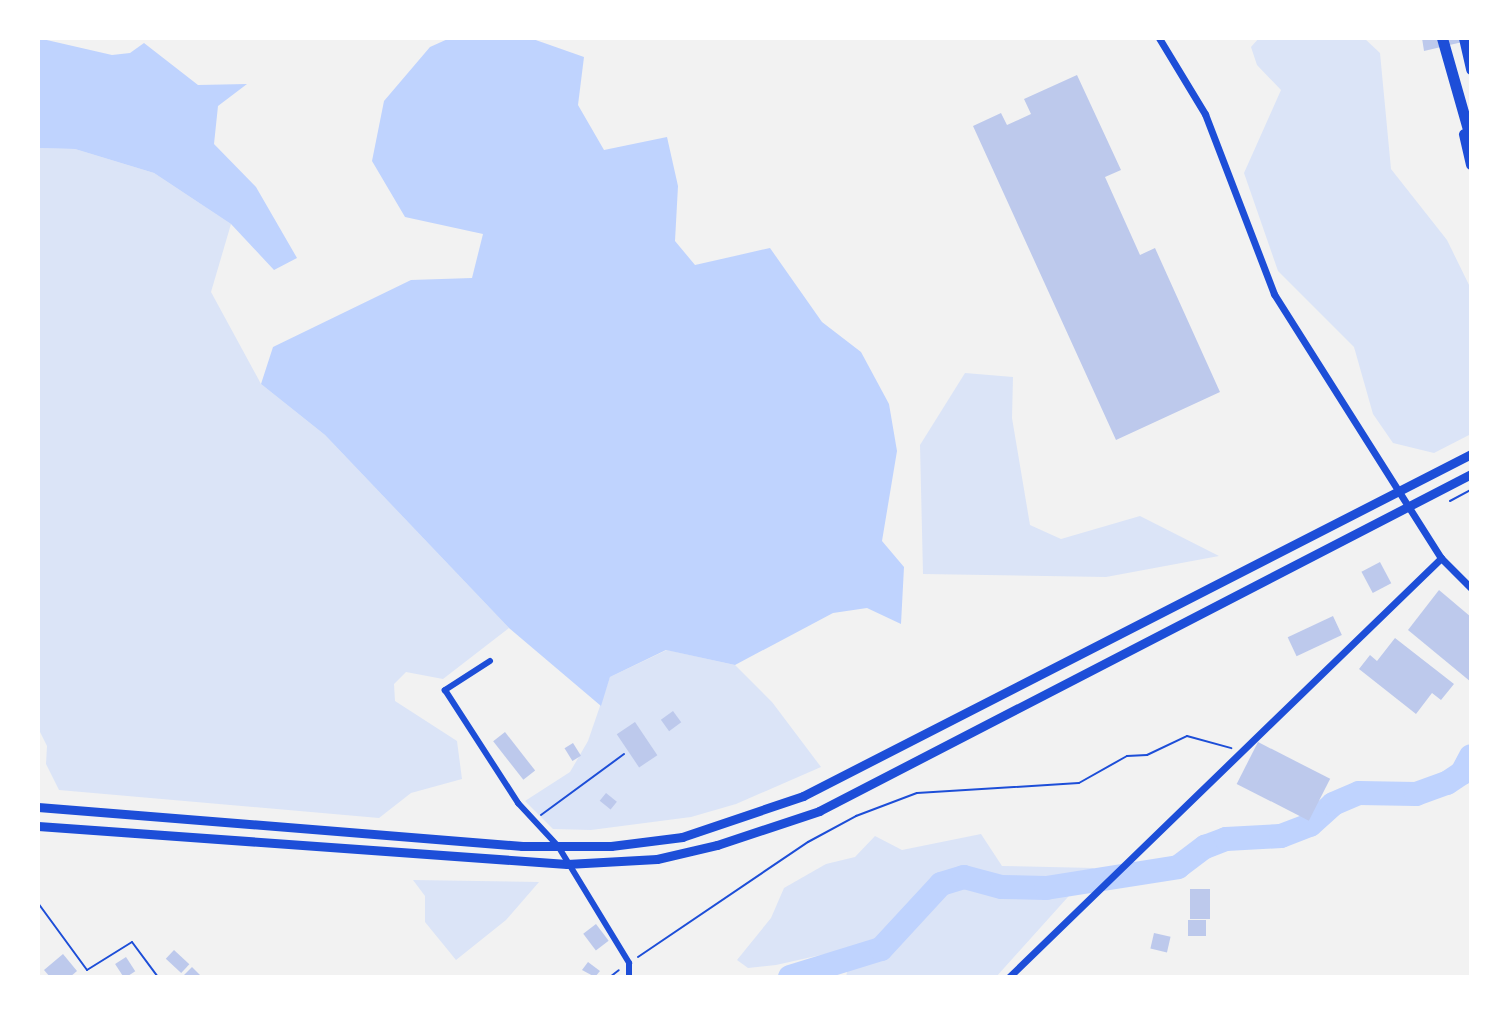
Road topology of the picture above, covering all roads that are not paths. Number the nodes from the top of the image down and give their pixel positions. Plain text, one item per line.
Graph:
1 (1159, 38) edge
2 (1442, 38) edge
3 (1464, 38) edge
4 (1471, 69) edge
5 (1453, 84) junction
6 (1471, 140) edge
7 (1471, 164) edge
8 (1471, 454) edge
9 (1471, 474) edge
10 (1399, 490) junction
11 (1409, 506) junction
12 (1441, 558) junction
13 (1471, 588) edge
14 (490, 661) dead end
15 (38, 807) edge
16 (38, 826) edge
17 (558, 846) junction
18 (567, 864) junction
19 (629, 977) edge
20 (1009, 977) edge

1 - 10 street
2 - 5 highway
3 - 4 highway
5 - 6 highway
5 - 7 highway
8 - 10 main road
9 - 11 main road
10 - 11 street
10 - 17 main road
11 - 12 street
11 - 18 main road
12 - 13 street
12 - 20 street
14 - 17 street
15 - 17 main road
16 - 18 main road
17 - 18 street
18 - 19 street

